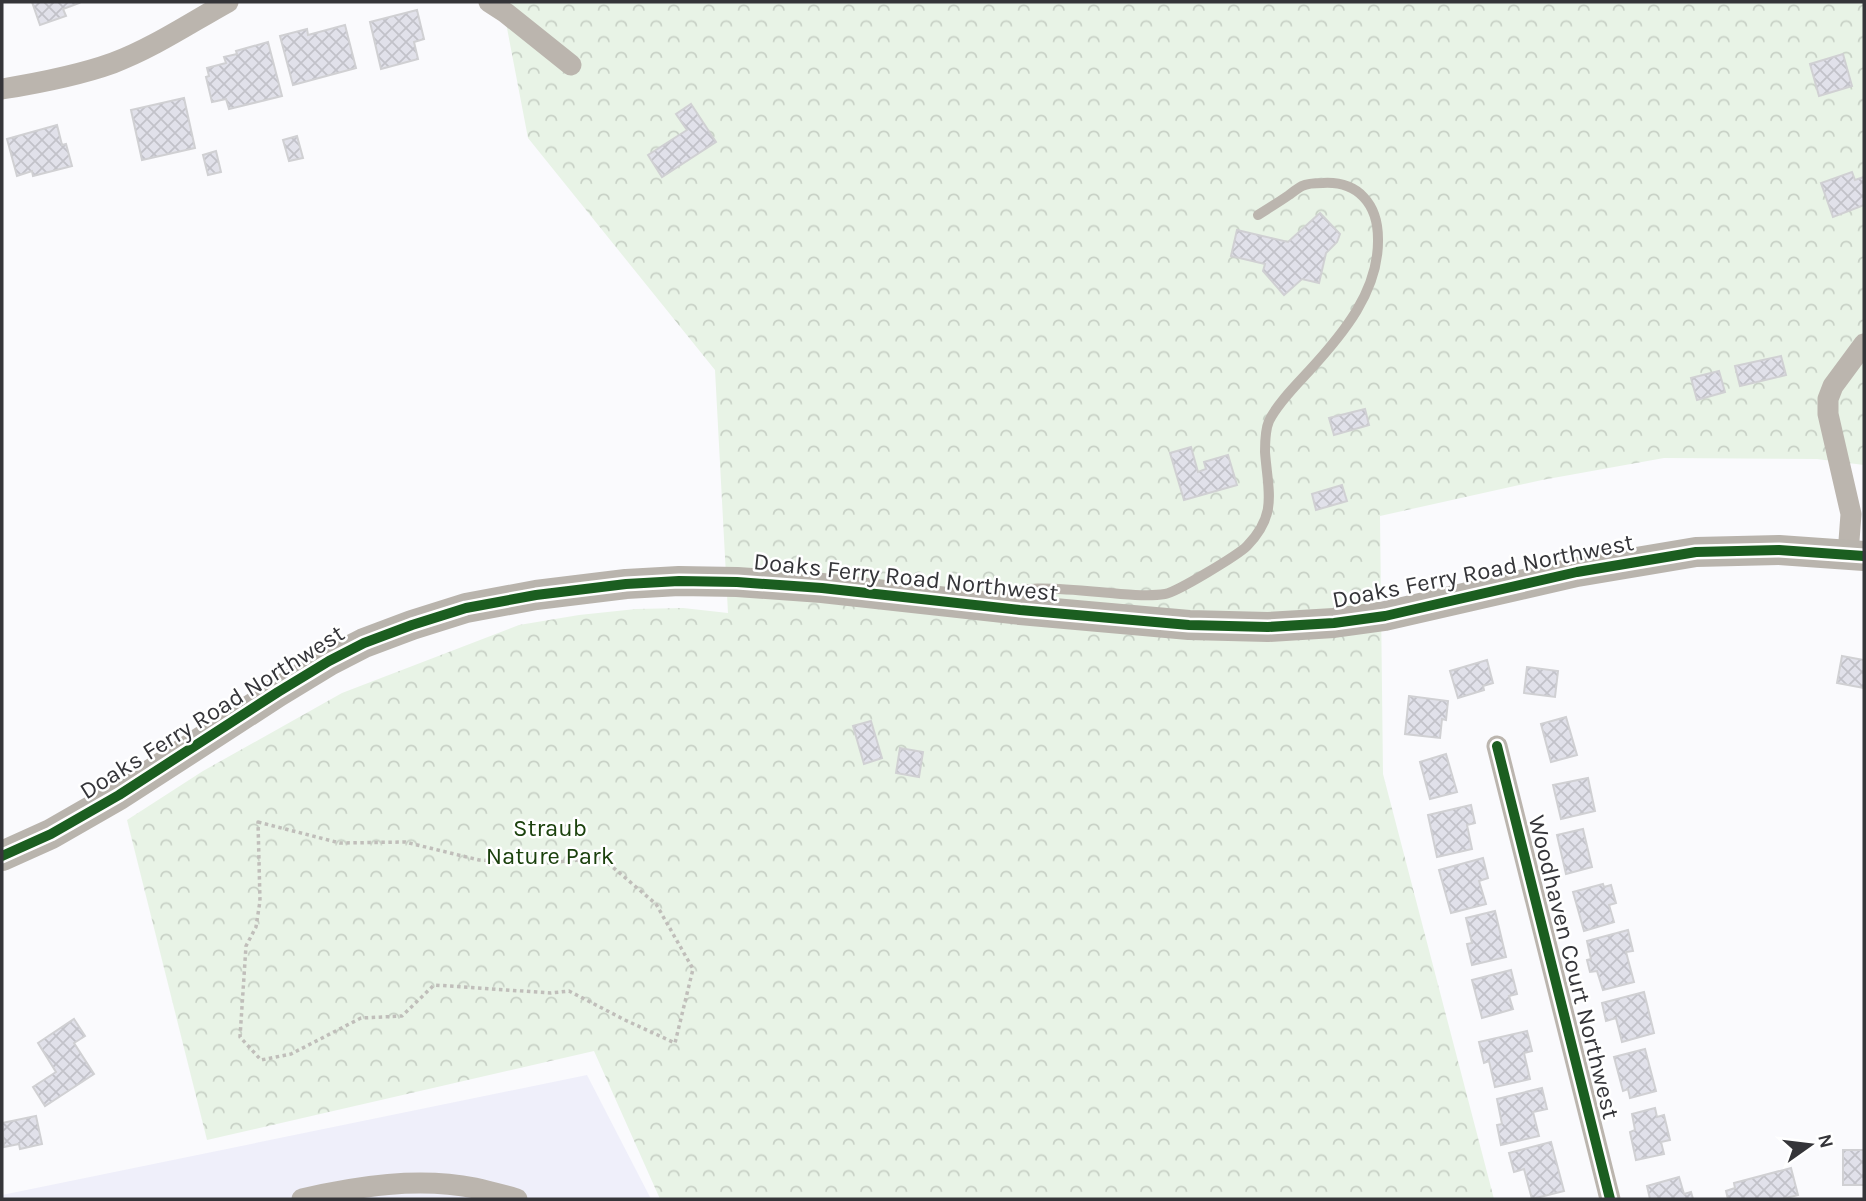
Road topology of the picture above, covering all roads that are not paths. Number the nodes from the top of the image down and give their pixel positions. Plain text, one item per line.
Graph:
1 (228, 2) edge
2 (489, 2) edge
3 (571, 65) dead end
4 (2, 89) edge
5 (1258, 215) dead end
6 (1864, 344) edge
7 (1856, 555) edge
8 (985, 606) junction
9 (1497, 746) dead end
10 (2, 856) edge
11 (302, 1199) edge
12 (517, 1199) edge
13 (1610, 1199) edge

1 - 4 street
2 - 3 street
5 - 8 lane
6 - 7 street
7 - 8 main road, Doaks Ferry Road Northwest
8 - 10 main road, Doaks Ferry Road Northwest
9 - 13 street, Woodhaven Court Northwest
11 - 12 street

